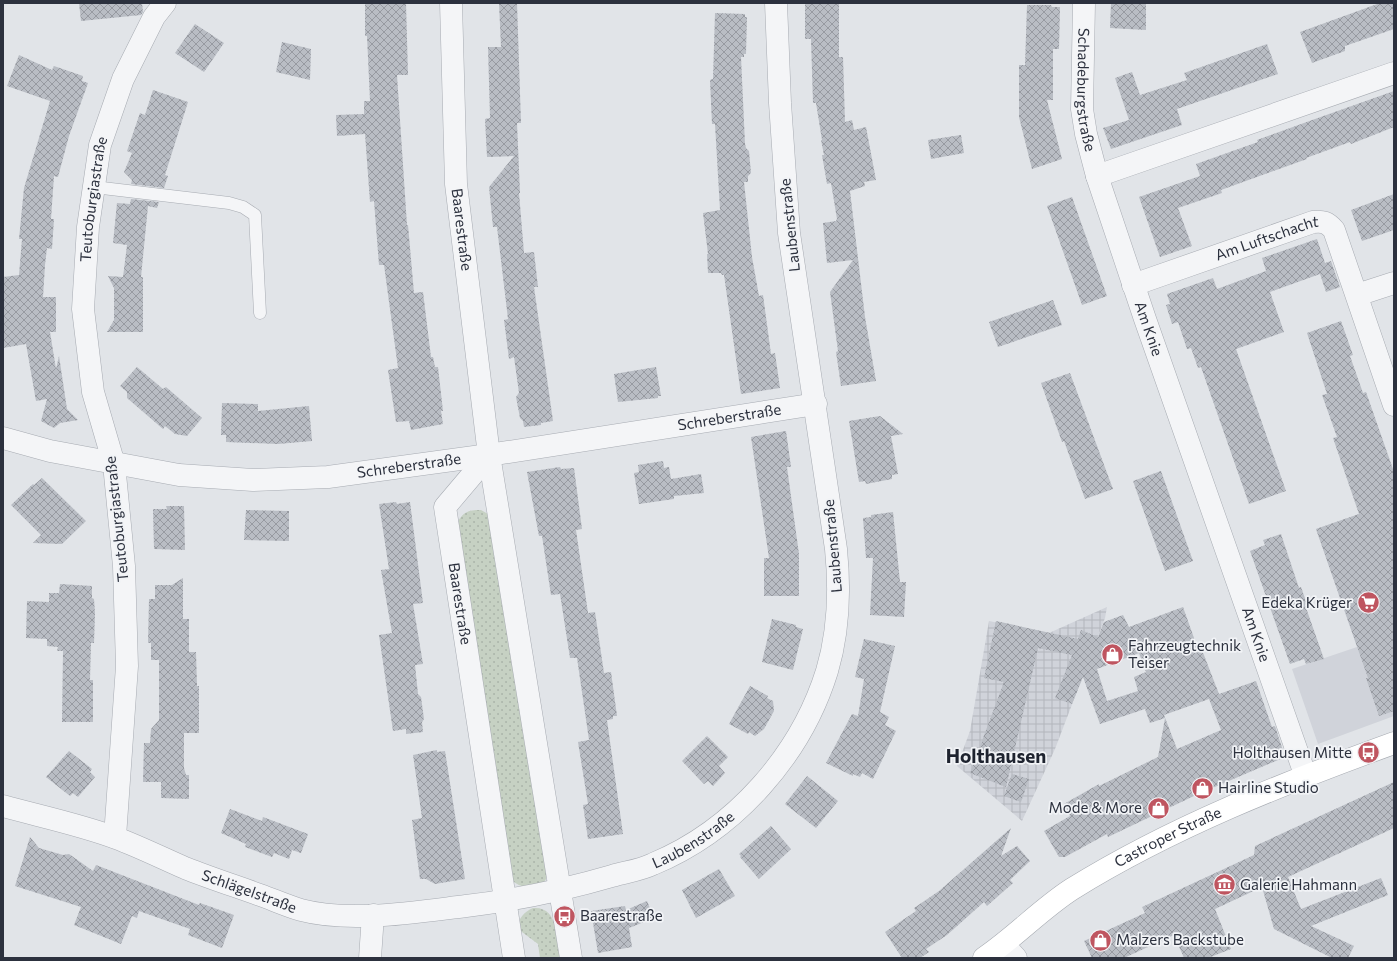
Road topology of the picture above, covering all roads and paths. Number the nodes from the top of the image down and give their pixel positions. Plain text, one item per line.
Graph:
1 (165, 3) edge
2 (451, 3) edge
3 (776, 3) edge
4 (1084, 3) edge
5 (1394, 72) edge
6 (1097, 176) junction
7 (94, 187) junction
8 (1394, 283) edge
9 (1133, 285) junction
10 (1357, 295) junction
11 (260, 313) dead end
12 (816, 404) junction
13 (1394, 404) edge
14 (3, 438) edge
15 (489, 455) junction
16 (114, 464) junction
17 (1394, 743) edge
18 (1306, 778) junction
19 (3, 806) edge
20 (115, 837) junction
21 (561, 891) junction
22 (506, 901) junction
23 (373, 915) junction
24 (1010, 951) edge
25 (370, 958) edge
26 (514, 958) edge
27 (571, 958) edge
28 (984, 958) edge

1 - 7 street, Teutoburgiastraße
2 - 15 street, Baarestraße
3 - 12 street, Laubenstraße
4 - 6 street, Schadeburgstraße
5 - 6 street
6 - 9 street, Am Knie
7 - 11 lane
7 - 16 street, Teutoburgiastraße
8 - 10 street
9 - 10 street, Am Luftschacht
9 - 18 street, Am Knie
10 - 13 street, Am Luftschacht
12 - 15 street, Schreberstraße
12 - 21 street, Laubenstraße
14 - 16 street, Schreberstraße
15 - 16 street, Schreberstraße
15 - 21 street, Baarestraße
15 - 22 street, Baarestraße
16 - 20 street, Teutoburgiastraße
17 - 18 main road, Castroper Straße
18 - 24 main road, Castroper Straße
19 - 20 street, Schlägelstraße
20 - 23 street, Schlägelstraße
21 - 22 street, Laubenstraße
21 - 27 street, Baarestraße
22 - 23 street, Schlägelstraße
22 - 26 street, Baarestraße
23 - 25 street
24 - 28 main road, Castroper Straße

